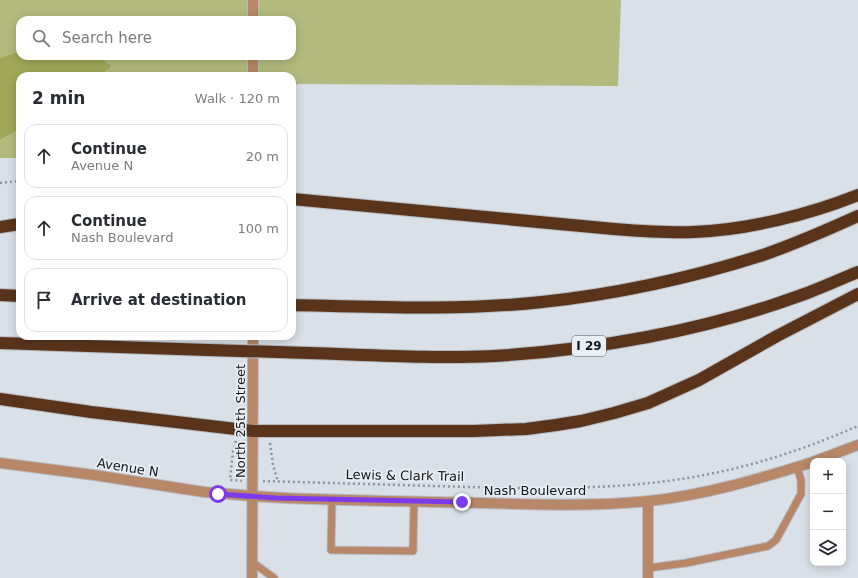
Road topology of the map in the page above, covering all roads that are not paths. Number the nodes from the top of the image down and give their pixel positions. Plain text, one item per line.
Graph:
1 (254, 0) edge
2 (253, 16) edge
3 (253, 60) edge
4 (253, 72) edge
5 (858, 195) edge
6 (296, 199) edge
7 (858, 216) edge
8 (16, 225) edge
9 (0, 227) edge
10 (858, 272) edge
11 (858, 294) edge
12 (0, 295) edge
13 (16, 296) edge
14 (296, 304) edge
15 (254, 340) edge
16 (0, 343) edge
17 (0, 399) edge
18 (253, 432) junction
19 (858, 444) edge
20 (822, 458) edge
21 (810, 462) edge
22 (0, 463) edge
23 (797, 467) junction
24 (253, 496) junction
25 (332, 500) junction
26 (414, 501) junction
27 (648, 501) junction
28 (252, 562) junction
29 (648, 573) edge
30 (252, 578) edge
31 (274, 578) edge

1 - 2 street
3 - 4 street
5 - 6 highway
7 - 14 highway
8 - 9 highway
10 - 16 highway, I 29, bridge
11 - 18 highway
12 - 13 highway
15 - 18 street, North 25th Street
17 - 18 highway
18 - 24 street, North 25th Street
19 - 20 street, Nash Boulevard
21 - 23 street, Nash Boulevard
22 - 24 street, Avenue N
23 - 27 street, Nash Boulevard
23 - 29 lane
24 - 25 street, Nash Boulevard
24 - 28 street, North 25th Street
25 - 26 street, Nash Boulevard
25 - 26 lane
26 - 27 street, Nash Boulevard
27 - 29 street
28 - 30 street, North 25th Street
28 - 31 lane

